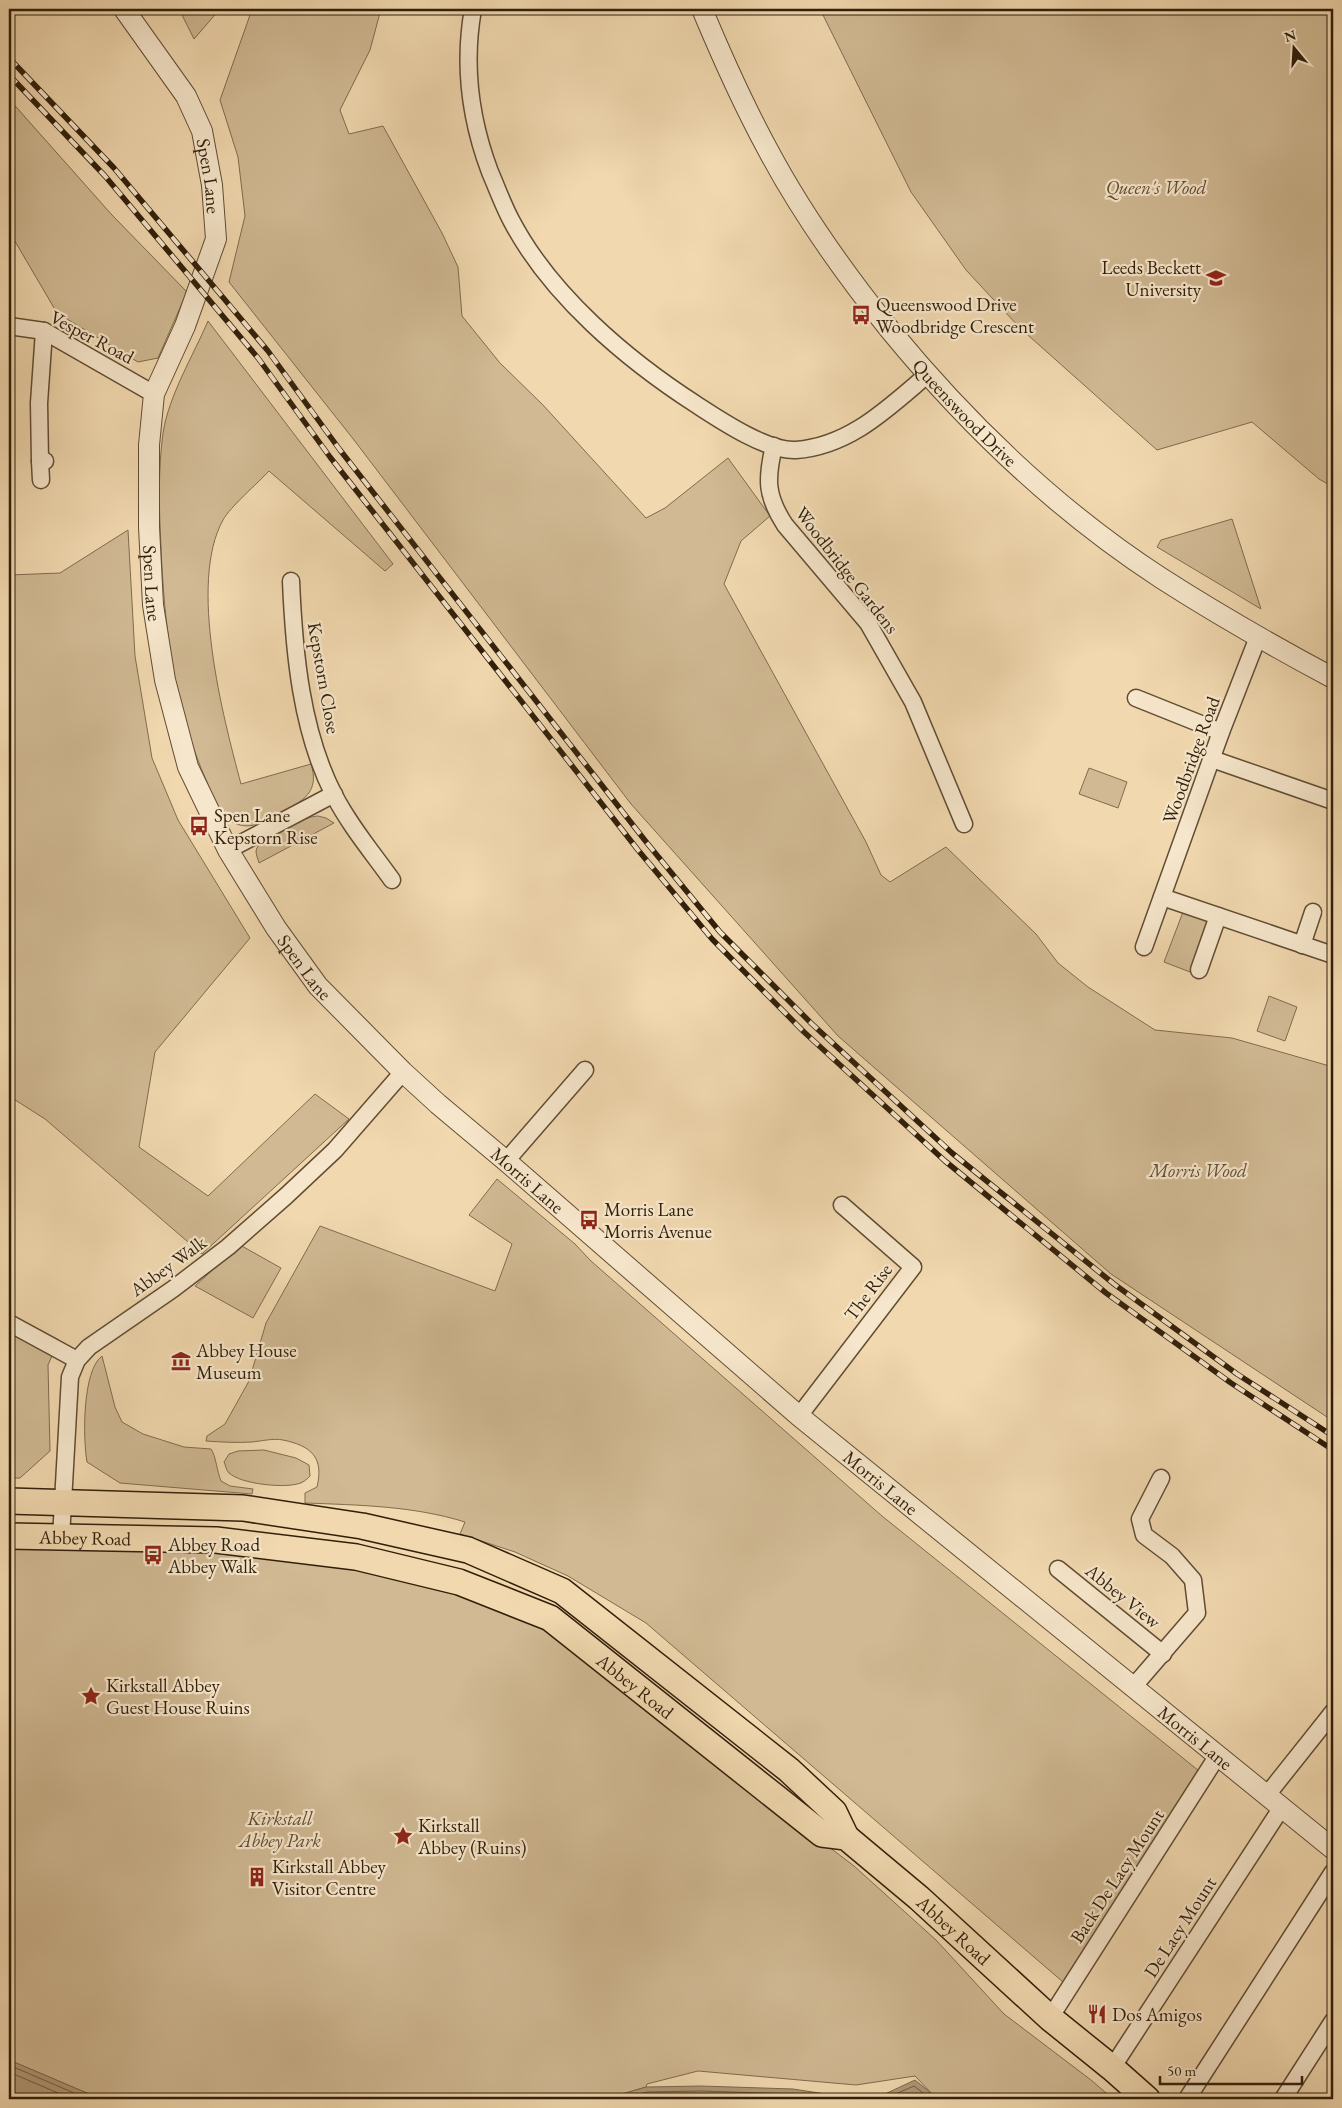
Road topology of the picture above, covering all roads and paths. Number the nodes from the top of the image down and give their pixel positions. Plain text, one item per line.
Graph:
1 (124, 9) edge
2 (473, 9) edge
3 (702, 9) edge
4 (9, 326) edge
5 (44, 331) junction
6 (927, 375) junction
7 (154, 394) junction
8 (774, 446) junction
9 (41, 480) dead end
10 (291, 581) dead end
11 (1258, 637) junction
12 (1333, 678) edge
13 (1136, 698) dead end
14 (1222, 732) junction
15 (1212, 759) junction
16 (334, 794) junction
17 (1333, 801) edge
18 (964, 824) dead end
19 (228, 850) junction
20 (392, 880) dead end
21 (1162, 897) junction
22 (1313, 912) dead end
23 (1218, 916) junction
24 (1302, 945) junction
25 (1144, 947) dead end
26 (1333, 955) edge
27 (1199, 970) dead end
28 (585, 1070) dead end
29 (403, 1072) junction
30 (438, 1104) joint
31 (506, 1161) junction
32 (842, 1205) dead end
33 (9, 1323) edge
34 (77, 1360) junction
35 (799, 1416) junction
36 (1161, 1478) dead end
37 (9, 1501) edge
38 (62, 1502) junction
39 (9, 1536) edge
40 (61, 1538) junction
41 (1058, 1569) dead end
42 (1163, 1654) junction
43 (1134, 1686) junction
44 (1333, 1712) edge
45 (1218, 1755) junction
46 (1274, 1801) junction
47 (846, 1837) junction
48 (1333, 1849) edge
49 (1333, 1872) edge
50 (1050, 2018) junction
51 (1333, 2022) edge
52 (1112, 2068) junction
53 (1147, 2099) edge
54 (1187, 2099) edge
55 (1283, 2099) edge

1 - 7 street, Spen Lane
2 - 8 street
3 - 6 street, Queenswood Drive
4 - 5 street, Vesper Road
5 - 7 street, Vesper Road
5 - 9 street
6 - 8 street
6 - 11 street, Queenswood Drive
7 - 19 street, Spen Lane
8 - 18 street, Woodbridge Gardens
10 - 16 street, Kepstorn Close
11 - 12 street, Queenswood Drive
11 - 14 street, Woodbridge Road
13 - 14 street
14 - 15 street, Woodbridge Road
15 - 17 street
15 - 21 street, Woodbridge Road
16 - 19 street
16 - 20 street, Kepstorn Close
19 - 29 street, Spen Lane
21 - 23 street
21 - 25 street, Woodbridge Road
22 - 24 street
23 - 24 street
23 - 27 street
24 - 26 street
28 - 31 street
29 - 30 street, Spen Lane
29 - 34 street, Abbey Walk
30 - 31 street, Morris Lane
31 - 35 street, Morris Lane
32 - 35 street, The Rise
33 - 34 street
34 - 38 street, Abbey Walk
35 - 43 street, Morris Lane
36 - 42 street
37 - 38 main road
38 - 40 street, Abbey Walk
38 - 47 main road
39 - 40 main road, Abbey Road
40 - 47 main road, Abbey Road
41 - 42 street, Abbey View
42 - 43 street
43 - 45 street, Morris Lane
44 - 46 street, De Lacy Mount
45 - 46 street, Morris Lane
45 - 50 street, Back De Lacy Mount
46 - 48 street, Morris Lane
46 - 52 street, De Lacy Mount
47 - 50 main road, Abbey Road
49 - 54 street
50 - 52 main road, Abbey Road
51 - 55 street
52 - 53 main road, Abbey Road

